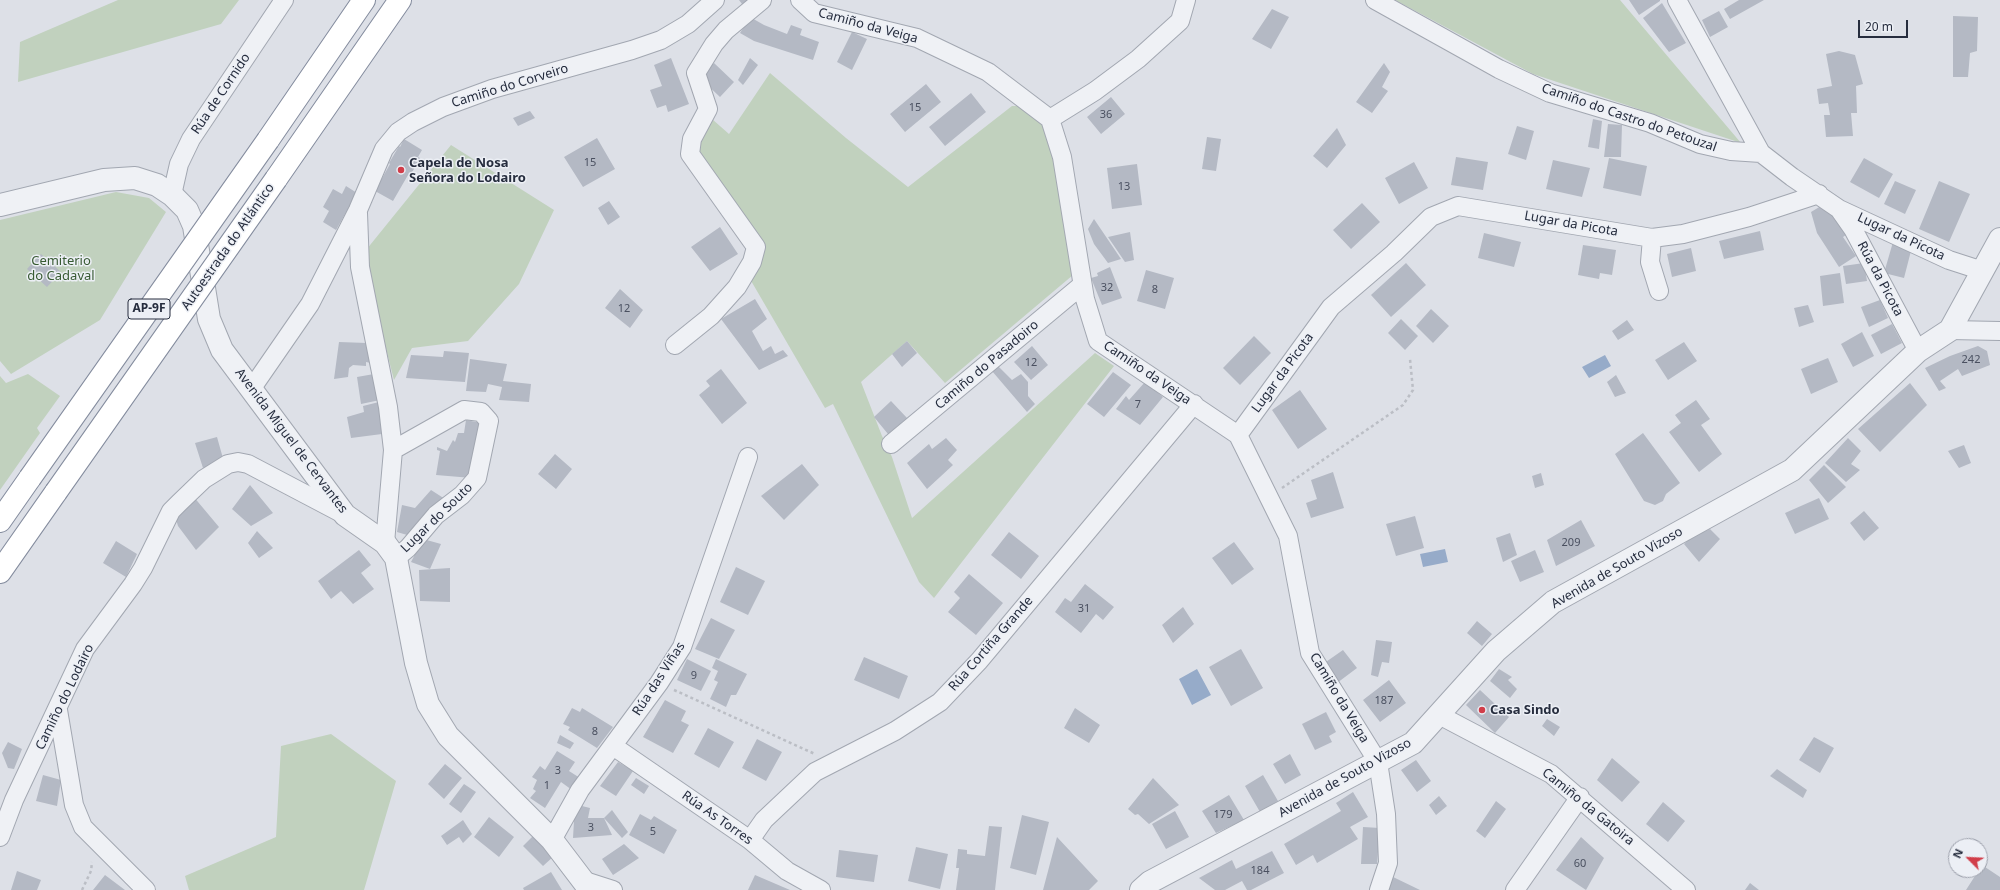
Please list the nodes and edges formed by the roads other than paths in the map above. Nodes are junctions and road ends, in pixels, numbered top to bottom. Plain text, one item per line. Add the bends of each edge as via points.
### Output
1 (284, 0) edge
2 (360, 0) edge
3 (364, 0) edge
4 (400, 0) edge
5 (715, 0) edge
6 (762, 0) edge
7 (800, 0) edge
8 (1186, 0) edge
9 (1376, 0) edge
10 (1677, 0) edge
11 (288, 109) junction
12 (1050, 120) junction
13 (1761, 152) junction
14 (1819, 194) junction
15 (172, 195) junction
16 (0, 205) edge
17 (1839, 209) junction
18 (358, 210) junction
19 (1652, 238) junction
20 (2000, 239) edge
21 (1983, 271) junction
22 (1082, 285) junction
23 (1659, 291) dead end
24 (1950, 330) junction
25 (2000, 331) edge
26 (675, 345) dead end
27 (1918, 351) junction
28 (252, 388) junction
29 (1194, 404) junction
30 (1238, 435) junction
31 (891, 444) dead end
32 (393, 450) junction
33 (748, 457) dead end
34 (345, 515) junction
35 (0, 521) edge
36 (390, 550) junction
37 (0, 572) edge
38 (58, 710) junction
39 (1439, 715) junction
40 (613, 746) junction
41 (1378, 762) junction
42 (1580, 797) junction
43 (0, 837) edge
44 (552, 840) junction
45 (750, 840) junction
46 (587, 885) edge
47 (146, 890) edge
48 (613, 890) edge
49 (821, 890) edge
50 (1141, 890) edge
51 (1379, 890) edge
52 (1515, 890) edge
53 (1686, 890) edge

1 - 15 street, Rúa de Cornido via 191,139 179,164
2 - 11 highway
3 - 11 highway, AP-9F
4 - 37 highway, Autoestrada do Atlántico / AP-9F, bridge
5 - 18 street, Camiño do Corveiro via 688,24 661,40 492,89 443,107 413,122 398,132 384,149
6 - 26 street via 726,30 696,73 708,109 692,138 690,154 756,247 752,262 737,287 712,316
7 - 12 street, Camiño da Veiga via 814,13 917,38 988,72
8 - 12 street via 1180,21 1138,59
9 - 13 street, Camiño do Castro do Petouzal via 1499,69 1550,93 1650,124 1700,144 1731,151
10 - 13 street
11 - 35 highway, AP-9F, bridge
12 - 22 street, Camiño da Veiga via 1062,157
13 - 14 street via 1792,177
14 - 17 street, Lugar da Picota
14 - 19 street, Lugar da Picota via 1748,217 1683,234
15 - 16 street, Avenida Miguel de Cervantes via 157,185 135,178 104,180
15 - 28 street, Avenida Miguel de Cervantes via 187,210 194,226 209,319 222,350
17 - 21 street, Lugar da Picota via 1949,260
17 - 27 street, Rúa da Picota via 1853,229
18 - 28 street, Camiño do Corveiro via 310,304
18 - 32 street, Lugar do Souto via 360,267 388,407
19 - 23 street via 1650,262
19 - 30 street, Lugar da Picota via 1458,206 1431,217 1394,253 1331,307
20 - 21 street
21 - 24 street
22 - 29 street, Camiño da Veiga via 1098,341
22 - 31 street, Camiño do Pasadoiro
24 - 25 street
24 - 27 street, Avenida de Souto Vizoso
27 - 39 street, Avenida de Souto Vizoso via 1792,470 1553,602 1496,651
28 - 34 street, Avenida Miguel de Cervantes
29 - 30 street, Camiño da Veiga
29 - 45 street, Rúa Cortiña Grande via 979,661 940,702 895,731 815,772 770,814
30 - 41 street, Camiño da Veiga via 1288,536 1310,654
32 - 36 street, Lugar do Souto
32 - 36 street, Lugar do Souto via 464,410 481,412 489,421 477,478 462,495 436,515 408,548
33 - 40 street, Rúa das Viñas via 682,648
34 - 36 street, Avenida Miguel de Cervantes
34 - 38 street, Camiño do Lodairo via 248,464 228,464 204,479 171,511 143,568 85,649
36 - 44 street via 428,704 448,736
38 - 43 street, Camiño do Lodairo via 14,800
38 - 47 street via 74,805 83,828
39 - 41 street, Avenida de Souto Vizoso via 1413,743
39 - 42 street, Camiño da Gatoira via 1552,774
40 - 44 street, Rúa das Viñas via 580,790
40 - 45 street, Rúa As Torres
41 - 50 street, Avenida de Souto Vizoso via 1150,882
41 - 51 street via 1386,814 1388,863
42 - 52 street
42 - 53 street, Camiño da Gatoira
44 - 46 street
45 - 49 street, Rúa As Torres via 787,871
46 - 48 street

